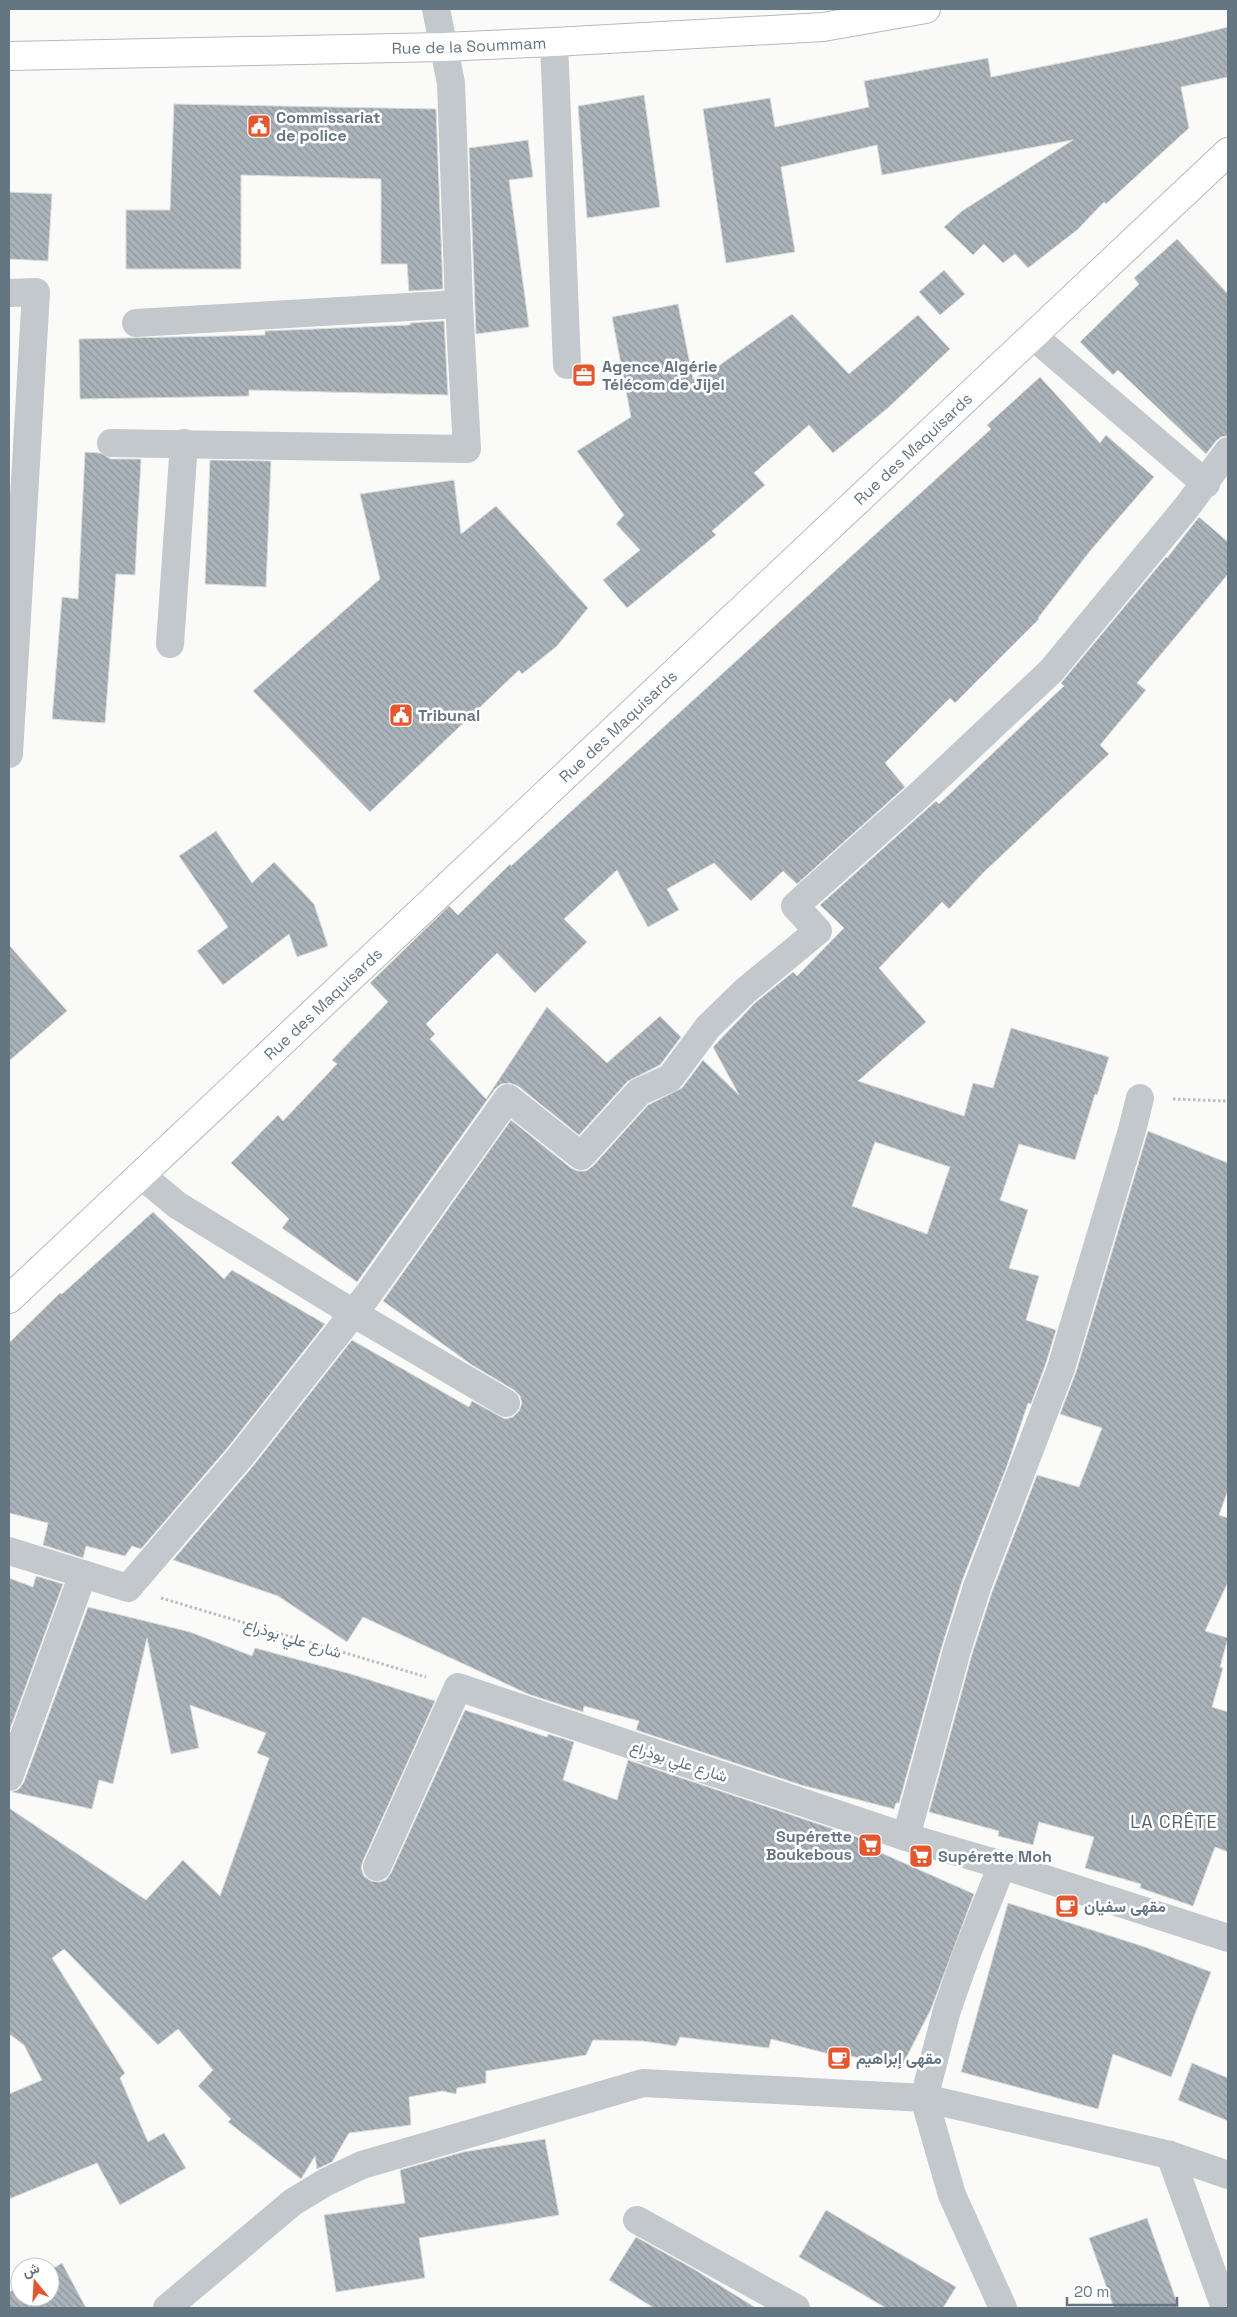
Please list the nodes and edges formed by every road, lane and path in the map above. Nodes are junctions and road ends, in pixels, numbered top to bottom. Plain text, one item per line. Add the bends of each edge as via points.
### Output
1 (436, 9) edge
2 (926, 9) edge
3 (554, 42) junction
4 (443, 47) junction
5 (9, 56) edge
6 (1228, 152) edge
7 (9, 292) edge
8 (459, 304) junction
9 (136, 322) dead end
10 (1033, 336) junction
11 (567, 364) dead end
12 (111, 443) dead end
13 (184, 443) junction
14 (1228, 451) edge
15 (1206, 484) junction
16 (170, 644) dead end
17 (9, 754) edge
18 (1140, 1098) joint
19 (1228, 1101) edge
20 (141, 1175) junction
21 (9, 1299) edge
22 (353, 1313) junction
23 (506, 1402) dead end
24 (9, 1550) edge
25 (83, 1574) junction
26 (128, 1588) junction
27 (458, 1687) junction
28 (9, 1777) edge
29 (906, 1837) junction
30 (1002, 1865) junction
31 (377, 1867) dead end
32 (1228, 1938) edge
33 (924, 2098) junction
34 (1170, 2155) junction
35 (1228, 2175) edge
36 (637, 2220) dead end
37 (167, 2308) edge
38 (796, 2308) edge
39 (1003, 2308) edge
40 (1225, 2308) edge

1 - 4 street
2 - 3 main road, Rue de la Soummam via 823,28
3 - 4 main road, Rue de la Soummam
3 - 11 street
4 - 5 main road, Rue de la Soummam
4 - 8 street via 451,83
6 - 10 main road, Rue des Maquisards
7 - 17 street via 36,292
8 - 9 street
8 - 13 street via 467,448
10 - 15 street
10 - 20 main road, Rue des Maquisards
12 - 13 street
13 - 16 street
14 - 15 street
15 - 22 street via 1050,671 917,797 795,906 818,931 745,991 708,1027 670,1078 639,1092 581,1156 508,1098
18 - 19 path
18 - 29 street via 1061,1368 977,1588
20 - 21 main road, Rue des Maquisards
20 - 22 street via 177,1205
22 - 23 street
22 - 26 street via 240,1456
24 - 25 street
25 - 26 street
25 - 28 street
26 - 27 path, شارع علي بوذراع
27 - 29 street, شارع علي بوذراع
27 - 31 street
29 - 30 street, شارع علي بوذراع
30 - 32 street, شارع علي بوذراع
30 - 33 street via 947,2010
33 - 34 street
33 - 37 street via 643,2083 362,2166 326,2182 293,2202
33 - 39 street via 952,2195
34 - 35 street
34 - 40 street
36 - 38 street

